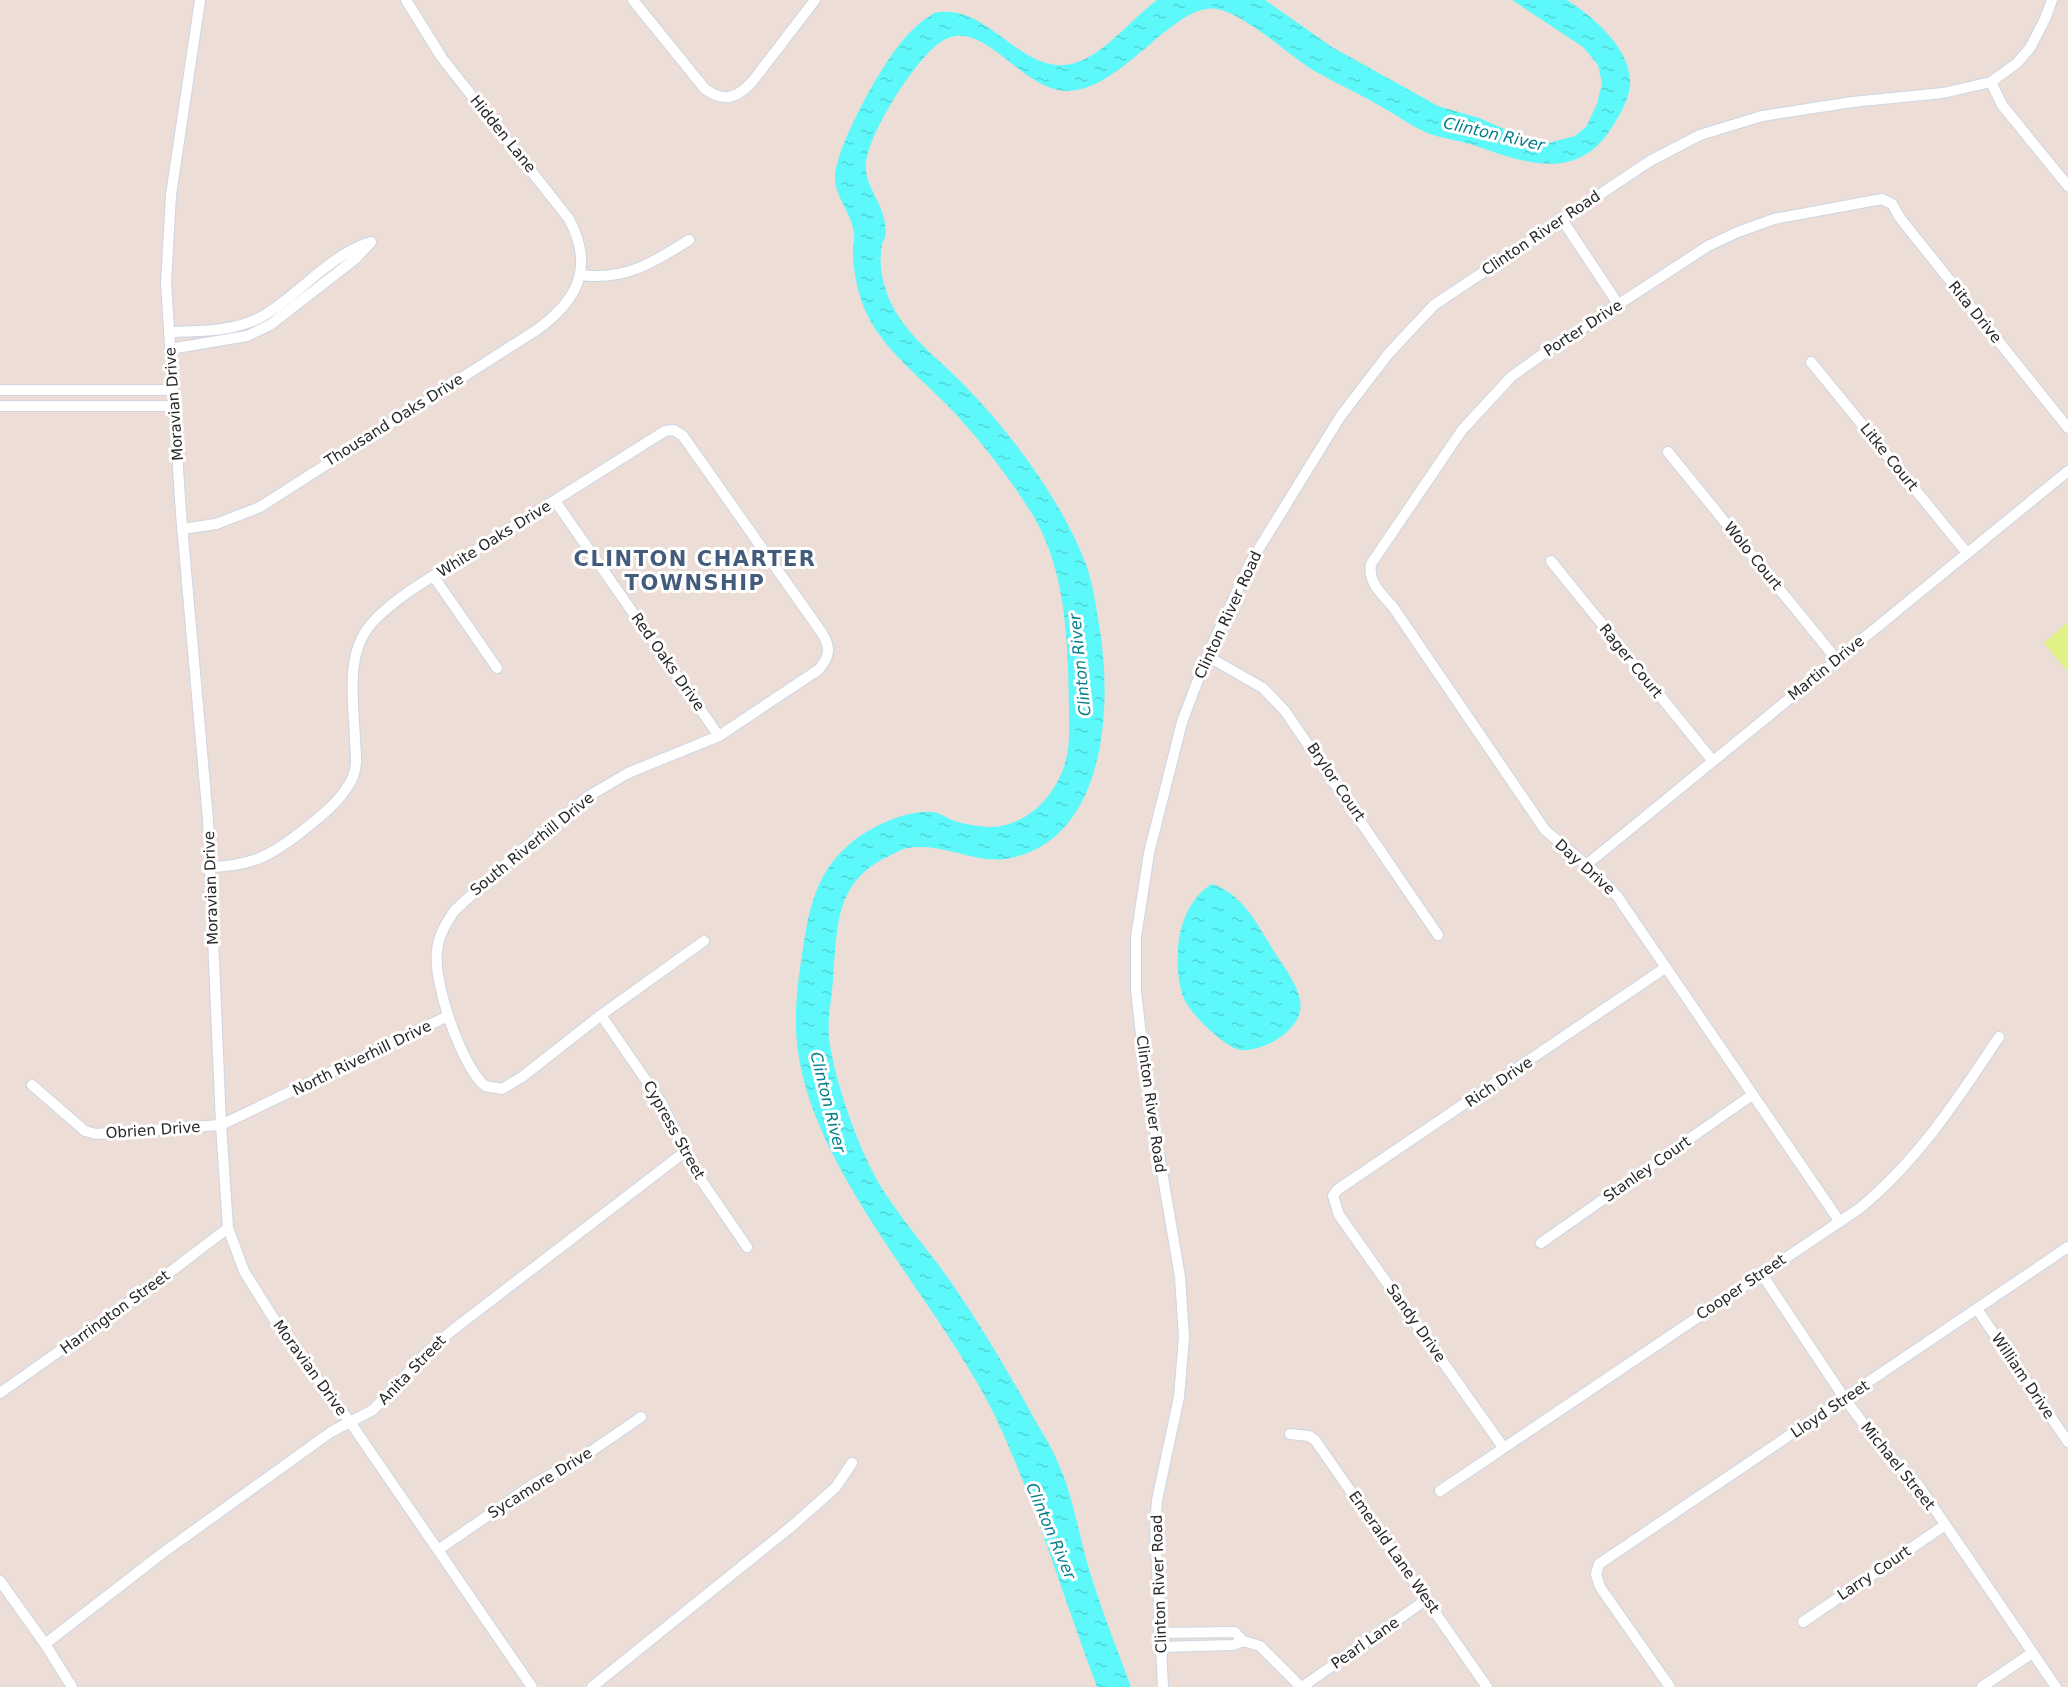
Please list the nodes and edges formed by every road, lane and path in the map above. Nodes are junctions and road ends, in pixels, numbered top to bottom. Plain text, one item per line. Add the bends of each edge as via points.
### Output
1 (200, 0) edge
2 (405, 0) edge
3 (633, 0) edge
4 (815, 0) edge
5 (2052, 0) edge
6 (1991, 82) junction
7 (2068, 186) edge
8 (1882, 199) joint
9 (1561, 218) junction
10 (689, 240) dead end
11 (580, 275) junction
12 (283, 300) junction
13 (1618, 304) junction
14 (289, 311) junction
15 (213, 330) junction
16 (169, 332) junction
17 (212, 342) junction
18 (170, 349) junction
19 (1811, 362) dead end
20 (0, 390) edge
21 (47, 390) junction
22 (173, 390) junction
23 (0, 406) edge
24 (46, 406) junction
25 (174, 406) junction
26 (2068, 428) edge
27 (1668, 452) dead end
28 (2068, 471) edge
29 (555, 501) junction
30 (182, 529) junction
31 (1967, 553) junction
32 (1551, 561) dead end
33 (1370, 573) joint
34 (434, 576) junction
35 (829, 653) joint
36 (1207, 656) junction
37 (1837, 660) junction
38 (497, 668) dead end
39 (719, 736) junction
40 (1712, 760) junction
41 (1586, 865) junction
42 (210, 867) junction
43 (1438, 935) dead end
44 (704, 941) dead end
45 (1665, 968) junction
46 (601, 1015) junction
47 (448, 1016) junction
48 (1999, 1037) dead end
49 (32, 1085) dead end
50 (1752, 1095) junction
51 (221, 1125) junction
52 (686, 1151) junction
53 (1333, 1196) joint
54 (1840, 1222) junction
55 (228, 1228) junction
56 (1541, 1243) dead end
57 (747, 1247) dead end
58 (2068, 1247) edge
59 (1761, 1273) junction
60 (1977, 1310) junction
61 (0, 1393) edge
62 (1845, 1399) junction
63 (641, 1417) dead end
64 (350, 1422) junction
65 (1290, 1434) dead end
66 (2067, 1438) edge
67 (1503, 1447) junction
68 (852, 1463) dead end
69 (1440, 1491) dead end
70 (1945, 1525) junction
71 (438, 1550) junction
72 (0, 1581) edge
73 (1427, 1599) junction
74 (1803, 1622) dead end
75 (1159, 1633) junction
76 (1243, 1641) junction
77 (45, 1644) junction
78 (1160, 1647) junction
79 (2032, 1653) junction
80 (72, 1687) edge
81 (532, 1687) edge
82 (592, 1687) edge
83 (1163, 1687) edge
84 (1301, 1687) edge
85 (1486, 1687) edge
86 (1670, 1687) edge
87 (1982, 1687) edge
88 (2056, 1687) edge

1 - 16 street, Moravian Drive via 171,195 166,256
2 - 11 street, Hidden Lane via 442,58 569,219 581,248
3 - 4 street via 705,89 717,97 731,98 752,82
5 - 6 street, Clinton River Road via 2030,48
6 - 7 street via 2002,105
6 - 9 street, Clinton River Road via 1943,93 1783,113 1719,127 1650,161
8 - 13 street, Porter Drive via 1774,219 1737,232 1708,246
8 - 26 street, Rita Drive via 1892,204
9 - 13 street
9 - 36 street, Clinton River Road via 1434,305 1375,370 1266,535
10 - 11 street via 618,276
11 - 30 street, Thousand Oaks Drive via 566,305 538,329 260,507 216,524
12 - 14 street
12 - 14 street via 319,279
12 - 15 street via 262,316
13 - 33 street, Porter Drive via 1546,351 1488,400 1462,430 1375,556
14 - 17 street via 247,336
15 - 16 street
15 - 17 street
16 - 18 street, Moravian Drive
17 - 18 street
18 - 22 street, Moravian Drive
19 - 31 street, Litke Court
20 - 21 street
21 - 22 street
21 - 24 street
22 - 25 street, Moravian Drive
23 - 24 street
24 - 25 street
25 - 30 street, Moravian Drive
27 - 37 street, Wolo Court
28 - 31 street, Martin Drive
29 - 34 street, White Oaks Drive
29 - 35 street, White Oaks Drive via 665,431 677,431 822,633
29 - 39 street, Red Oaks Drive
30 - 42 street, Moravian Drive
31 - 37 street, Martin Drive
32 - 40 street, Rager Court
33 - 41 street, Day Drive via 1377,589 1545,830
34 - 38 street
34 - 42 street, White Oaks Drive via 379,616 361,640 352,672 357,763 352,781 338,801 270,854 242,865
35 - 39 street, South Riverhill Drive via 818,670
36 - 43 street, Brylor Court via 1263,688 1286,711
36 - 75 street, Clinton River Road via 1172,754 1149,853 1136,937 1143,1063 1179,1277 1184,1337 1179,1397 1157,1500
37 - 40 street, Martin Drive
39 - 47 street, South Riverhill Drive via 628,773 589,796 464,899 444,927 438,946 438,979
40 - 41 street, Martin Drive
41 - 45 street, Day Drive via 1617,896
42 - 51 street, Moravian Drive
44 - 46 street, North Riverhill Drive
45 - 50 street, Day Drive
45 - 53 street, Rich Drive
46 - 47 street, North Riverhill Drive via 522,1077 494,1090 480,1082
46 - 52 street, Cypress Street via 661,1102
47 - 51 street, North Riverhill Drive
48 - 54 street, Cooper Street via 1907,1165 1887,1186
49 - 51 street, Obrien Drive via 85,1131 96,1134
50 - 54 street, Day Drive
50 - 56 street, Stanley Court
51 - 55 street, Moravian Drive
52 - 57 street, Cypress Street
52 - 64 street, Anita Street via 454,1329 429,1350 385,1399
53 - 67 street, Sandy Drive via 1339,1215
54 - 59 street, Cooper Street
55 - 61 street, Harrington Street
55 - 64 street, Moravian Drive via 254,1290
58 - 60 street, Lloyd Street
59 - 62 street, Michael Street
59 - 67 street, Cooper Street
60 - 62 street, Lloyd Street
60 - 66 street, William Drive
62 - 70 street, Michael Street via 1877,1442 1918,1486
62 - 86 street, Lloyd Street via 1599,1564 1596,1574 1604,1594
63 - 71 street, Sycamore Drive
64 - 71 street, Moravian Drive
64 - 77 street, Anita Street via 164,1552
65 - 73 street, Emerald Lane West via 1315,1440
67 - 69 street, Cooper Street
68 - 82 street via 836,1487 792,1526
70 - 74 street, Larry Court
70 - 79 street, Michael Street
71 - 81 street, Moravian Drive
72 - 77 street
73 - 84 street, Pearl Lane
73 - 85 street, Emerald Lane West
75 - 76 street via 1235,1632
75 - 78 street, Clinton River Road
76 - 78 street via 1233,1645
76 - 84 street via 1260,1646
77 - 80 street
78 - 83 street, Clinton River Road
79 - 87 street
79 - 88 street, Michael Street

